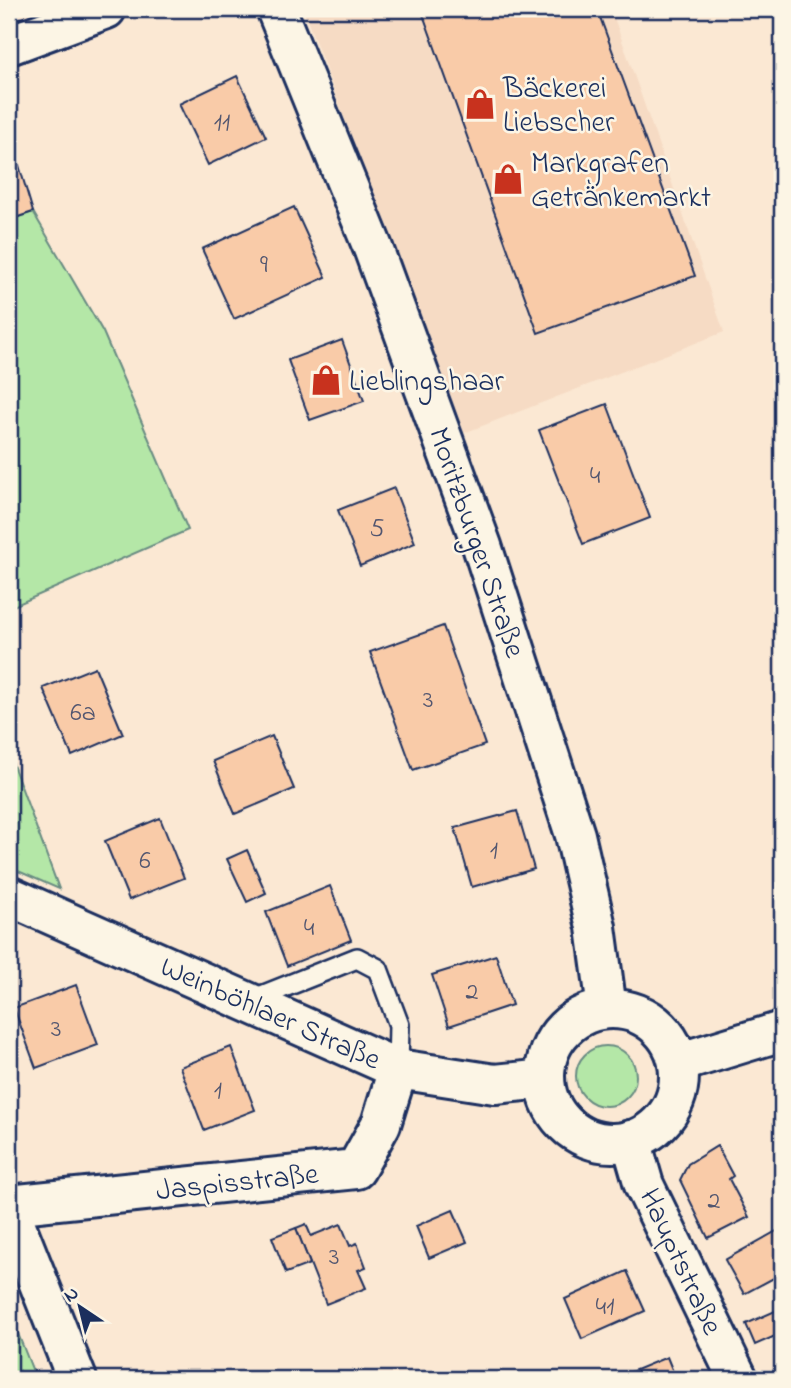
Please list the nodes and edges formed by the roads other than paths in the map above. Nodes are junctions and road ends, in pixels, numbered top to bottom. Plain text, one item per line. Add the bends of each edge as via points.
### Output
1 (106, 9) edge
2 (276, 9) edge
3 (9, 45) edge
4 (9, 896) edge
5 (248, 1002) junction
6 (607, 1009) junction
7 (782, 1031) edge
8 (678, 1063) junction
9 (398, 1069) junction
10 (545, 1079) junction
11 (631, 1140) junction
12 (9, 1206) edge
13 (77, 1379) edge
14 (738, 1379) edge

1 - 3 street
2 - 6 street, Moritzburger Straße via 373,248 482,546 575,835 596,927
4 - 5 street, Weinböhlaer Straße
5 - 9 street, Weinböhlaer Straße
5 - 9 lane via 357,958 378,969 395,1014
6 - 8 street via 644,1017 660,1029
6 - 10 street via 587,1014 562,1032 547,1059
7 - 8 street
8 - 11 street via 674,1102 649,1132
9 - 10 street, Weinböhlaer Straße via 495,1084
9 - 12 street, Jaspisstraße via 381,1124 356,1169
10 - 11 street via 549,1099 573,1131 591,1140
11 - 14 street, Hauptstraße via 644,1185
12 - 13 street

